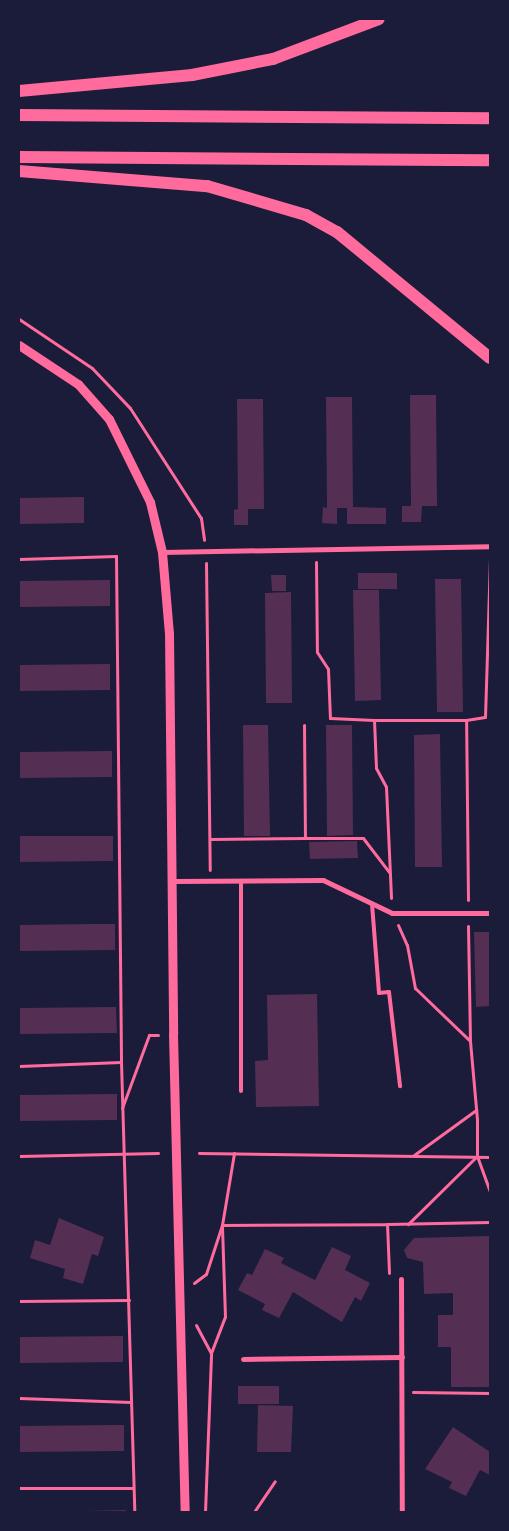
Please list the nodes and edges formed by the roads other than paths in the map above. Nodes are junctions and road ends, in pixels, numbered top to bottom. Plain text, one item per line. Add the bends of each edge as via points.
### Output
1 (379, 19) edge
2 (19, 92) edge
3 (19, 115) edge
4 (490, 118) edge
5 (19, 156) edge
6 (490, 160) edge
7 (19, 171) edge
8 (19, 345) edge
9 (490, 358) edge
10 (490, 546) edge
11 (162, 552) junction
12 (173, 881) junction
13 (241, 882) junction
14 (372, 904) junction
15 (490, 913) edge
16 (400, 1086) dead end
17 (241, 1091) dead end
18 (401, 1279) road end
19 (402, 1357) junction
20 (243, 1359) dead end
21 (185, 1512) edge
22 (402, 1512) edge

1 - 2 main road via 273,59 192,75
3 - 4 main road
5 - 6 main road
7 - 9 main road via 207,186 306,215 337,232
8 - 11 street via 78,384 109,418 150,502
10 - 11 street
11 - 12 street via 169,633
12 - 13 street
12 - 21 street via 173,1034
13 - 14 street via 323,880
13 - 17 lane
14 - 15 street via 392,914
14 - 16 lane via 379,992 389,992
18 - 19 street
19 - 20 street
19 - 22 street

